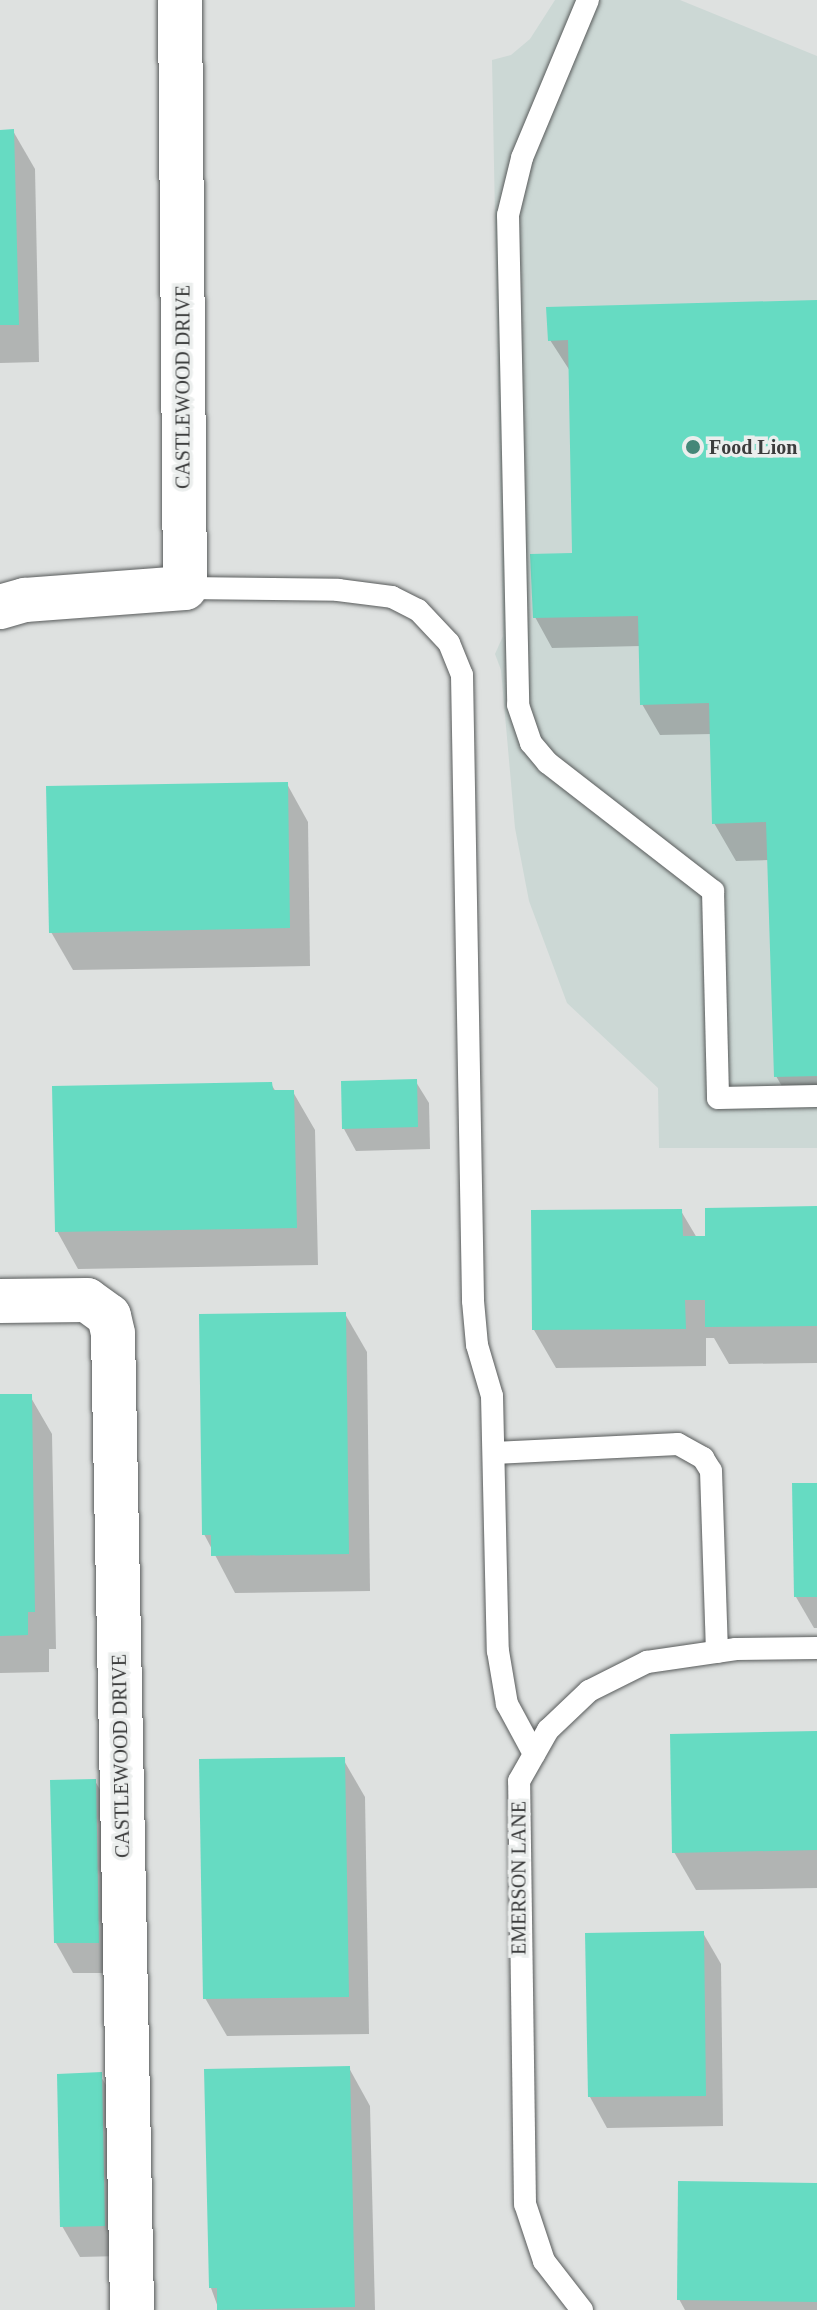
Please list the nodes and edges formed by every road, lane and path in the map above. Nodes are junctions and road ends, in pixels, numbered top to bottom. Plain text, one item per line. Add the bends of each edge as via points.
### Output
1 (180, 0) edge
2 (588, 0) edge
3 (185, 588) junction
4 (0, 607) edge
5 (817, 1096) edge
6 (0, 1301) edge
7 (494, 1453) junction
8 (817, 1648) edge
9 (717, 1652) junction
10 (534, 1754) junction
11 (577, 2307) edge
12 (132, 2310) edge

1 - 3 street, CASTLEWOOD DRIVE
2 - 5 lane via 522,158 508,215 518,705 531,743 548,763 713,891 718,1098
3 - 4 street via 25,600
3 - 7 lane via 338,590 392,597 418,610 449,643 462,675 473,1301 477,1345 492,1396
6 - 12 street, CASTLEWOOD DRIVE via 87,1300 109,1316 113,1334
7 - 9 lane via 678,1444 703,1458 711,1471
7 - 10 lane via 498,1651 507,1704
8 - 9 lane, EMERSON LANE
9 - 10 lane, EMERSON LANE via 647,1662 589,1691 548,1730
10 - 11 lane, EMERSON LANE via 519,1781 525,2204 544,2261

